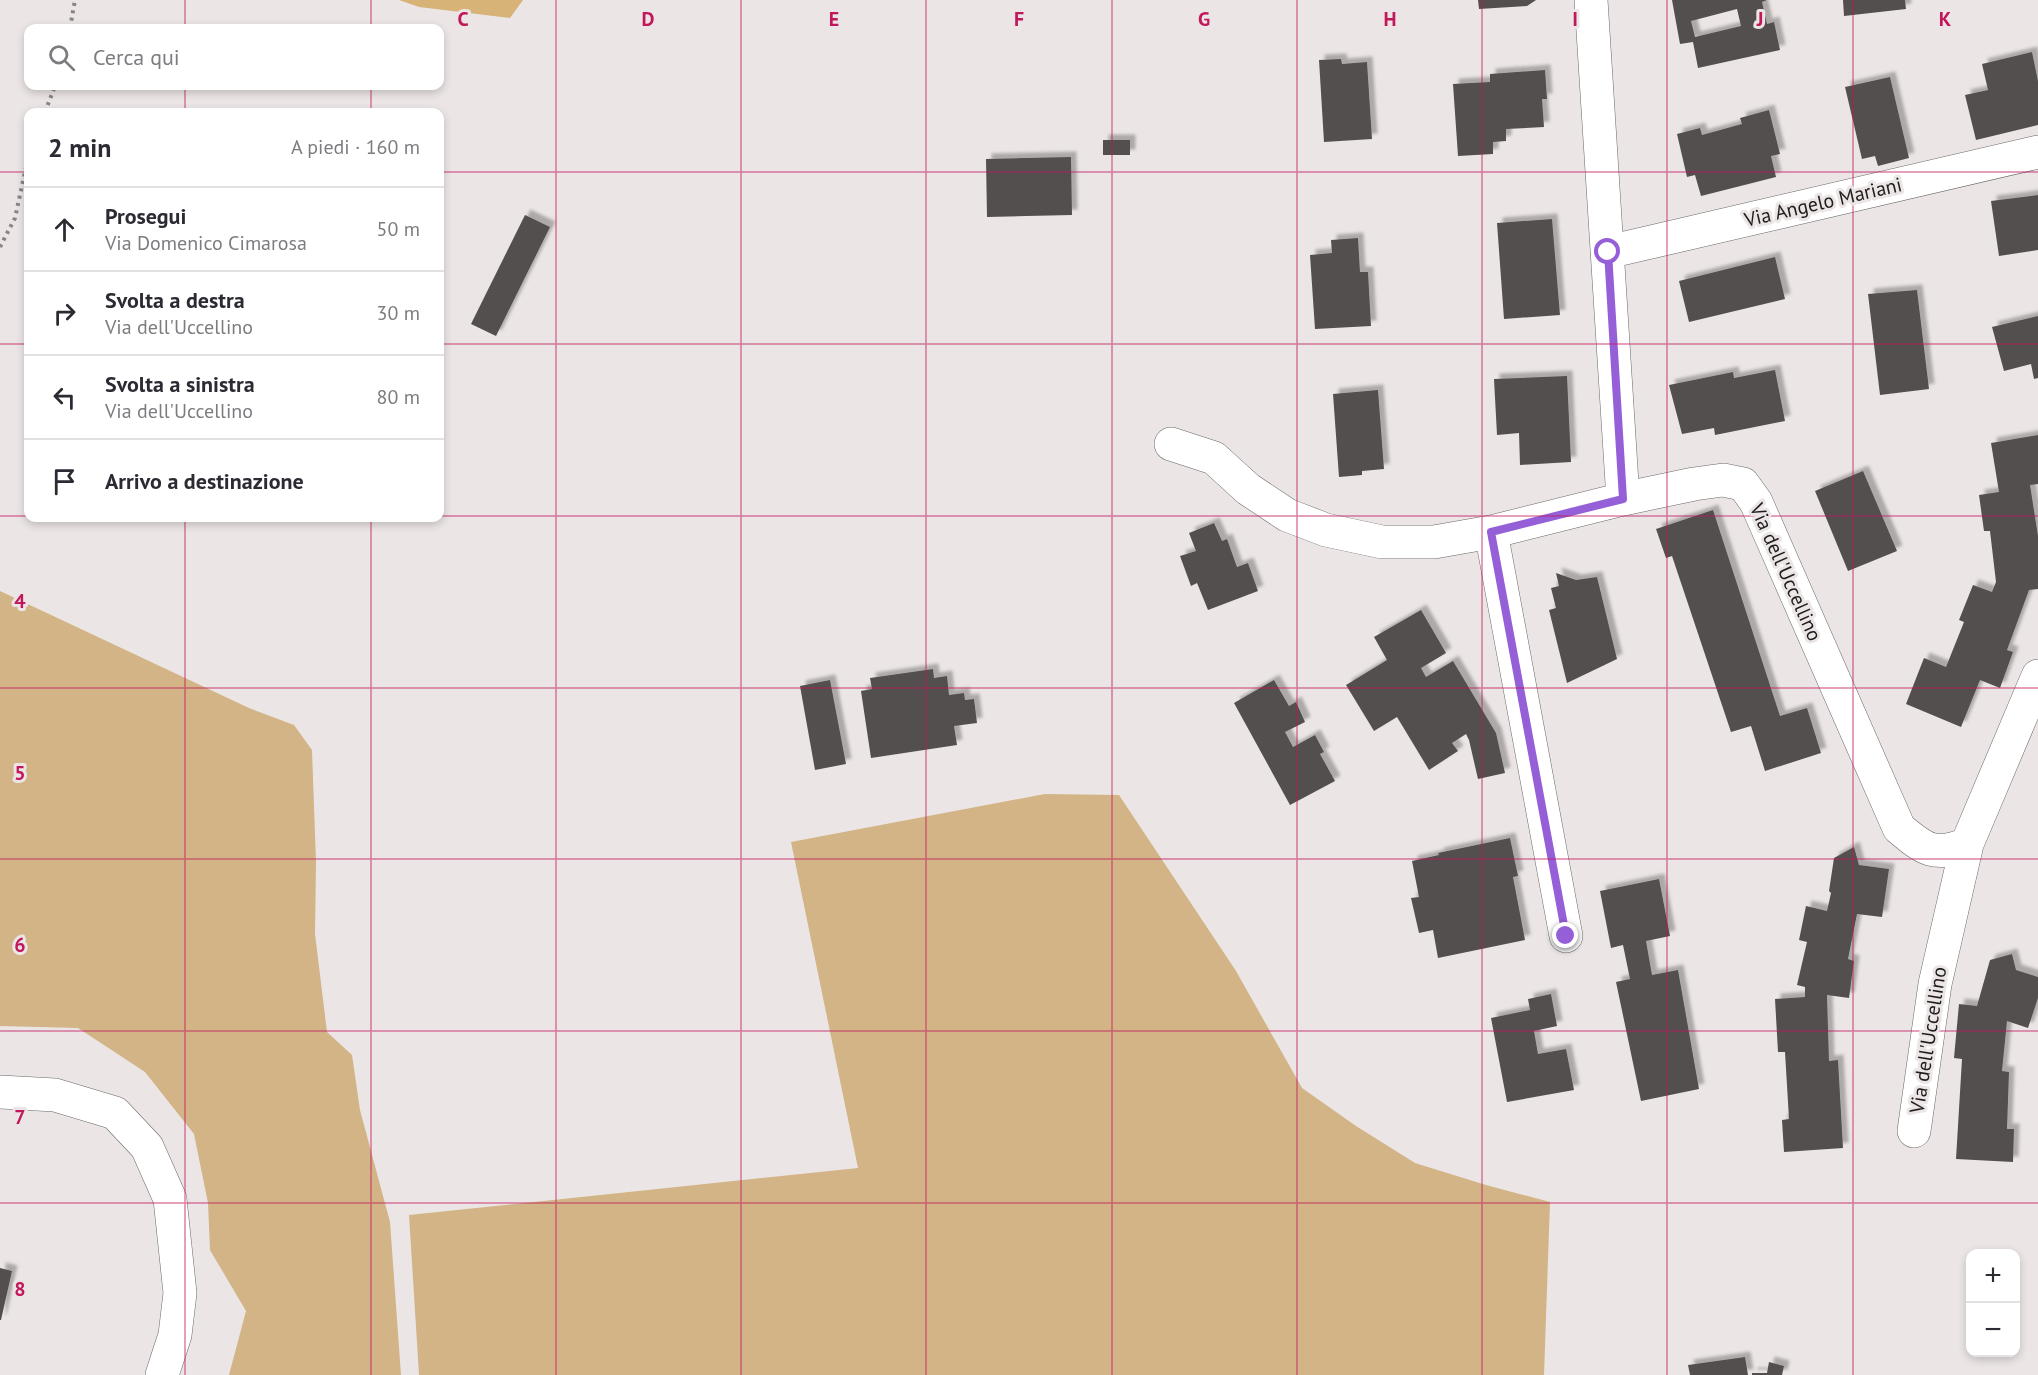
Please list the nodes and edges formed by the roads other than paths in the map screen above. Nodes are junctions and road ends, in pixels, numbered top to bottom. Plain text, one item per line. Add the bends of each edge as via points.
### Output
1 (1591, 0) edge
2 (2038, 152) edge
3 (1608, 252) junction
4 (1170, 444) dead end
5 (1623, 499) junction
6 (1491, 532) junction
7 (2038, 676) edge
8 (1968, 844) junction
9 (1566, 936) dead end
10 (0, 1092) edge
11 (1914, 1131) dead end
12 (162, 1375) edge

1 - 3 street
2 - 3 street, Via Angelo Mariani
3 - 5 street
4 - 6 street, Via dell'Uccellino via 1214,458 1248,489 1287,515 1326,530 1382,542 1434,542
5 - 6 street, Via dell'Uccellino
5 - 8 street, Via dell'Uccellino via 1723,480 1743,484 1756,502 1899,828 1922,847 1948,851
6 - 9 street
7 - 8 street, Via dell'Uccellino
8 - 11 street, Via dell'Uccellino via 1935,984
10 - 12 street via 55,1095 115,1113 147,1147 170,1199 180,1293 175,1335

